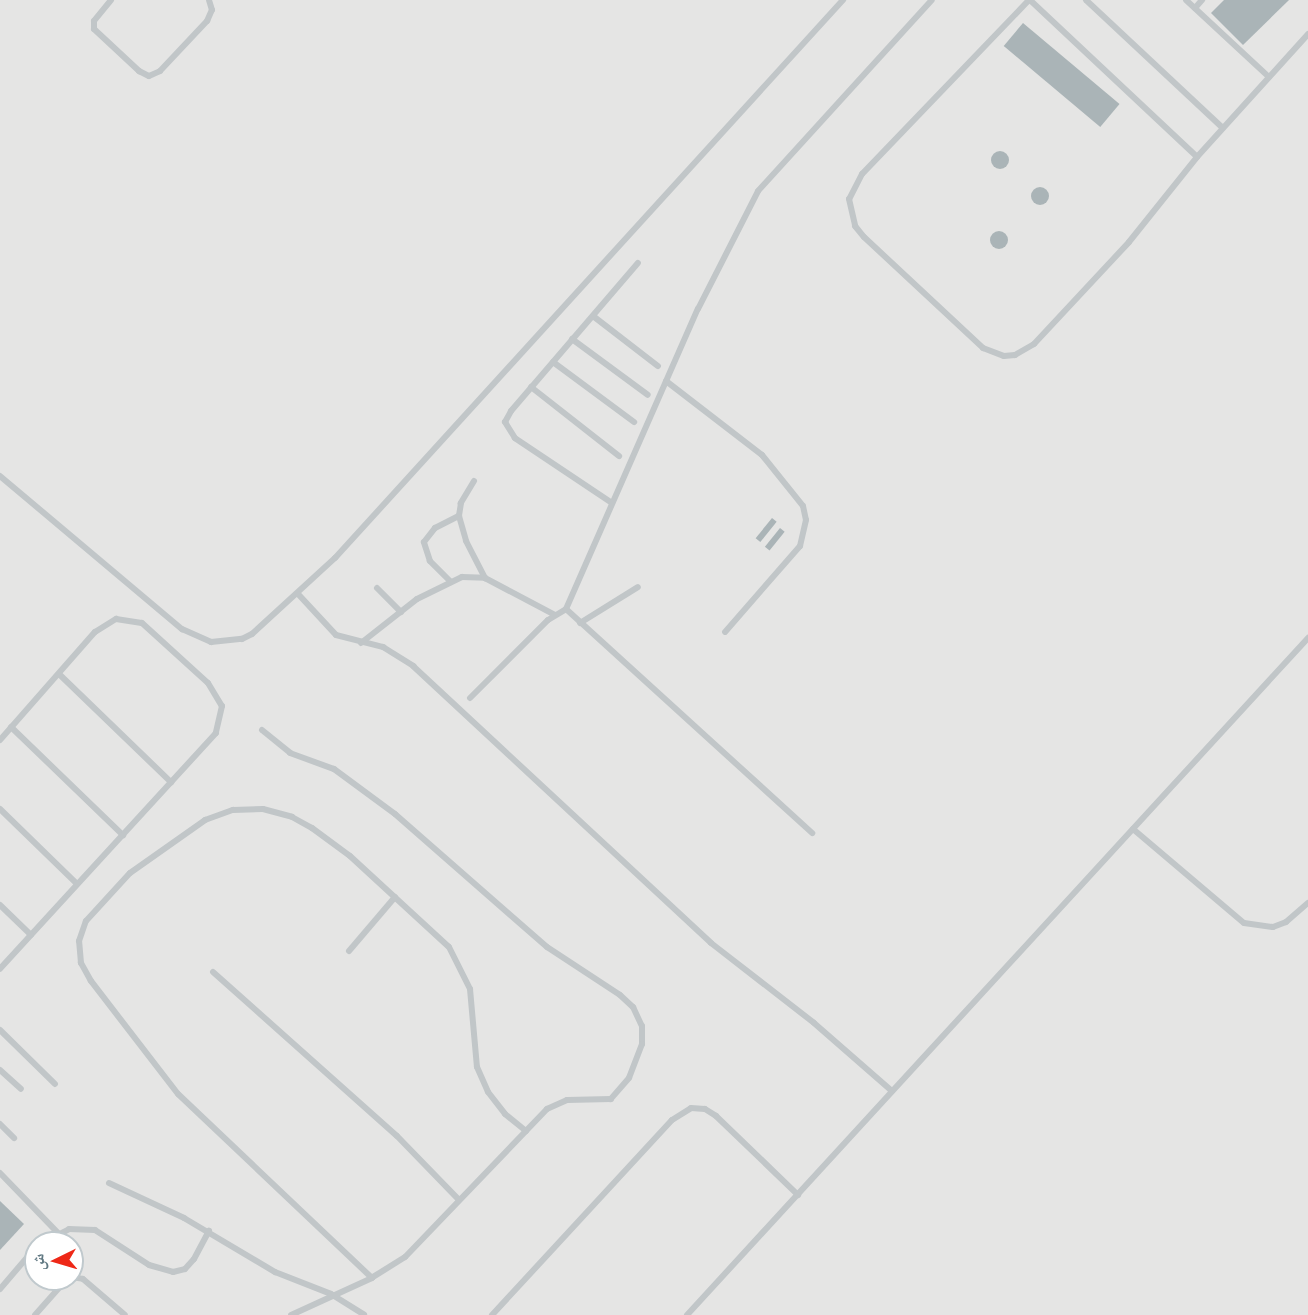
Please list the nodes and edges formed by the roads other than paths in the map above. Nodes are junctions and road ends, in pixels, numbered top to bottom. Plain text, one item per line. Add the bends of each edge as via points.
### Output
1 (111, 0) edge
2 (209, 0) edge
3 (843, 0) edge
4 (932, 0) edge
5 (1029, 0) edge
6 (1086, 0) edge
7 (1186, 0) edge
8 (1202, 0) edge
9 (1195, 8) junction
10 (1308, 34) edge
11 (1269, 77) junction
12 (1223, 128) junction
13 (1197, 157) junction
14 (638, 263) dead end
15 (592, 316) junction
16 (572, 339) junction
17 (553, 362) junction
18 (658, 366) dead end
19 (666, 381) junction
20 (531, 387) junction
21 (648, 394) dead end
22 (634, 422) dead end
23 (619, 456) dead end
24 (0, 476) edge
25 (474, 481) dead end
26 (612, 503) junction
27 (459, 516) junction
28 (485, 578) junction
29 (451, 582) junction
30 (638, 587) dead end
31 (377, 588) dead end
32 (299, 595) junction
33 (566, 609) junction
34 (401, 612) junction
35 (555, 615) junction
36 (580, 622) junction
37 (725, 632) dead end
38 (1308, 638) edge
39 (361, 644) junction
40 (59, 674) junction
41 (471, 698) dead end
42 (11, 727) junction
43 (262, 730) dead end
44 (0, 740) edge
45 (171, 782) junction
46 (0, 809) edge
47 (1133, 829) junction
48 (812, 833) dead end
49 (123, 835) junction
50 (77, 884) junction
51 (396, 897) junction
52 (1308, 903) edge
53 (0, 905) edge
54 (31, 934) junction
55 (349, 951) dead end
56 (0, 969) edge
57 (213, 972) dead end
58 (0, 1030) edge
59 (0, 1070) edge
60 (55, 1084) dead end
61 (21, 1089) dead end
62 (892, 1091) junction
63 (0, 1124) edge
64 (526, 1131) junction
65 (14, 1138) dead end
66 (0, 1173) edge
67 (109, 1183) dead end
68 (798, 1195) junction
69 (458, 1199) junction
70 (56, 1231) edge
71 (66, 1231) edge
72 (209, 1231) junction
73 (24, 1262) edge
74 (372, 1278) junction
75 (84, 1279) edge
76 (0, 1289) edge
77 (56, 1291) edge
78 (331, 1294) junction
79 (35, 1315) edge
80 (125, 1315) edge
81 (291, 1315) edge
82 (364, 1315) edge
83 (492, 1315) edge
84 (687, 1315) edge

1 - 2 lane via 94,21 94,29 149,76 160,71 207,21 212,10
3 - 32 lane
4 - 19 lane via 758,191
5 - 13 lane
5 - 13 lane via 854,185 850,213 855,226 880,253 983,348 993,354 1015,355 1034,344 1121,251
6 - 12 lane
7 - 9 lane
8 - 9 lane
9 - 11 lane
10 - 11 lane
11 - 12 lane
12 - 13 lane
14 - 15 lane
15 - 16 lane
15 - 18 lane
16 - 17 lane
16 - 21 lane
17 - 20 lane
17 - 22 lane
19 - 26 lane
19 - 37 lane via 762,455 804,506 806,520 800,546
20 - 23 lane
20 - 26 lane via 507,417 510,434
24 - 32 lane via 156,610 195,637 211,642 242,639
25 - 27 lane via 461,503
26 - 33 lane
27 - 28 lane via 466,541
27 - 29 lane via 435,528 423,542 430,561
28 - 29 lane via 462,577
28 - 35 lane
29 - 34 lane
30 - 36 lane
31 - 34 lane
32 - 39 lane via 336,635
33 - 35 lane
33 - 36 lane
34 - 39 lane
35 - 41 lane
36 - 48 lane
38 - 47 lane
39 - 62 lane via 394,651 412,666 711,943 814,1023
40 - 42 lane
40 - 45 lane
40 - 45 lane via 104,624 128,618 141,623 208,683 222,706 222,720 216,733
42 - 44 lane
42 - 49 lane
43 - 64 lane via 282,748 334,769 381,803 540,941 633,1007 642,1026 642,1044 621,1090 611,1099 599,1102 567,1100 555,1104
45 - 49 lane
46 - 50 lane
47 - 52 lane via 1244,923 1273,927 1286,922
47 - 62 lane
49 - 50 lane
50 - 54 lane
51 - 55 lane
51 - 64 lane via 449,947 462,967 474,1013 477,1067 488,1092 505,1114
51 - 74 lane via 350,856 292,817 263,809 233,810 205,820 130,873 97,906 86,921 80,941 81,963 91,981 166,1081
53 - 54 lane
54 - 56 lane
57 - 69 lane via 397,1136
58 - 60 lane
59 - 61 lane
62 - 68 lane
63 - 65 lane
64 - 69 lane
66 - 70 lane
67 - 72 lane
68 - 83 lane via 716,1116 705,1109 691,1108 672,1120
68 - 84 lane
69 - 74 lane via 416,1248
71 - 72 lane via 82,1227 94,1230 149,1265 173,1272 185,1269 194,1259
72 - 78 lane via 293,1282
73 - 76 lane
74 - 78 lane
75 - 80 lane
77 - 79 lane
78 - 81 lane
78 - 82 lane

